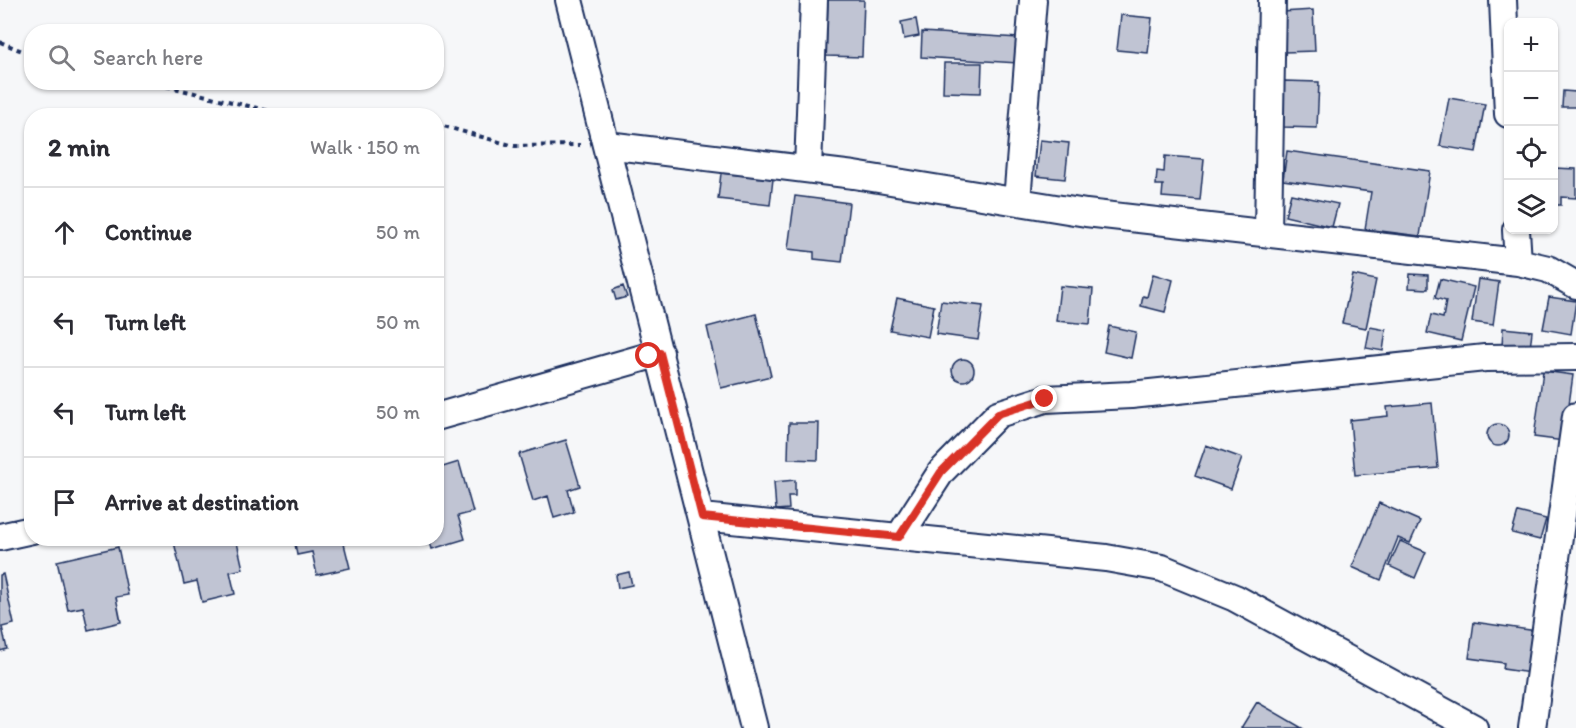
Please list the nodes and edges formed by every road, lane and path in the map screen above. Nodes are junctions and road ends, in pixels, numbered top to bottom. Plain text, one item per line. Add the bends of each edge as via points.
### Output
1 (569, 0) edge
2 (814, 0) edge
3 (1033, 0) edge
4 (1272, 0) edge
5 (1503, 0) edge
6 (0, 42) edge
7 (24, 52) edge
8 (1507, 72) edge
9 (182, 90) edge
10 (257, 108) edge
11 (444, 126) edge
12 (607, 145) junction
13 (808, 169) junction
14 (1017, 201) junction
15 (1268, 232) junction
16 (1516, 234) edge
17 (1518, 262) junction
18 (1576, 285) edge
19 (660, 353) junction
20 (1576, 357) edge
21 (444, 415) edge
22 (1576, 416) edge
23 (702, 517) junction
24 (24, 532) edge
25 (0, 537) edge
26 (899, 537) junction
27 (754, 728) edge
28 (1474, 728) edge
29 (1532, 728) edge

1 - 12 street
2 - 13 street
3 - 14 street
4 - 15 street
5 - 8 street
6 - 7 path
9 - 10 path
11 - 12 path via 514,146
12 - 13 street
12 - 19 street
13 - 14 street
14 - 15 street via 1086,213
15 - 17 street
16 - 17 street
17 - 18 street via 1548,268
19 - 21 street
19 - 23 street
20 - 26 street via 1485,358 1131,395 1045,399 998,414 941,472
22 - 29 street
23 - 26 street
23 - 27 street
24 - 25 street
26 - 28 street via 1106,558 1162,568 1235,597

